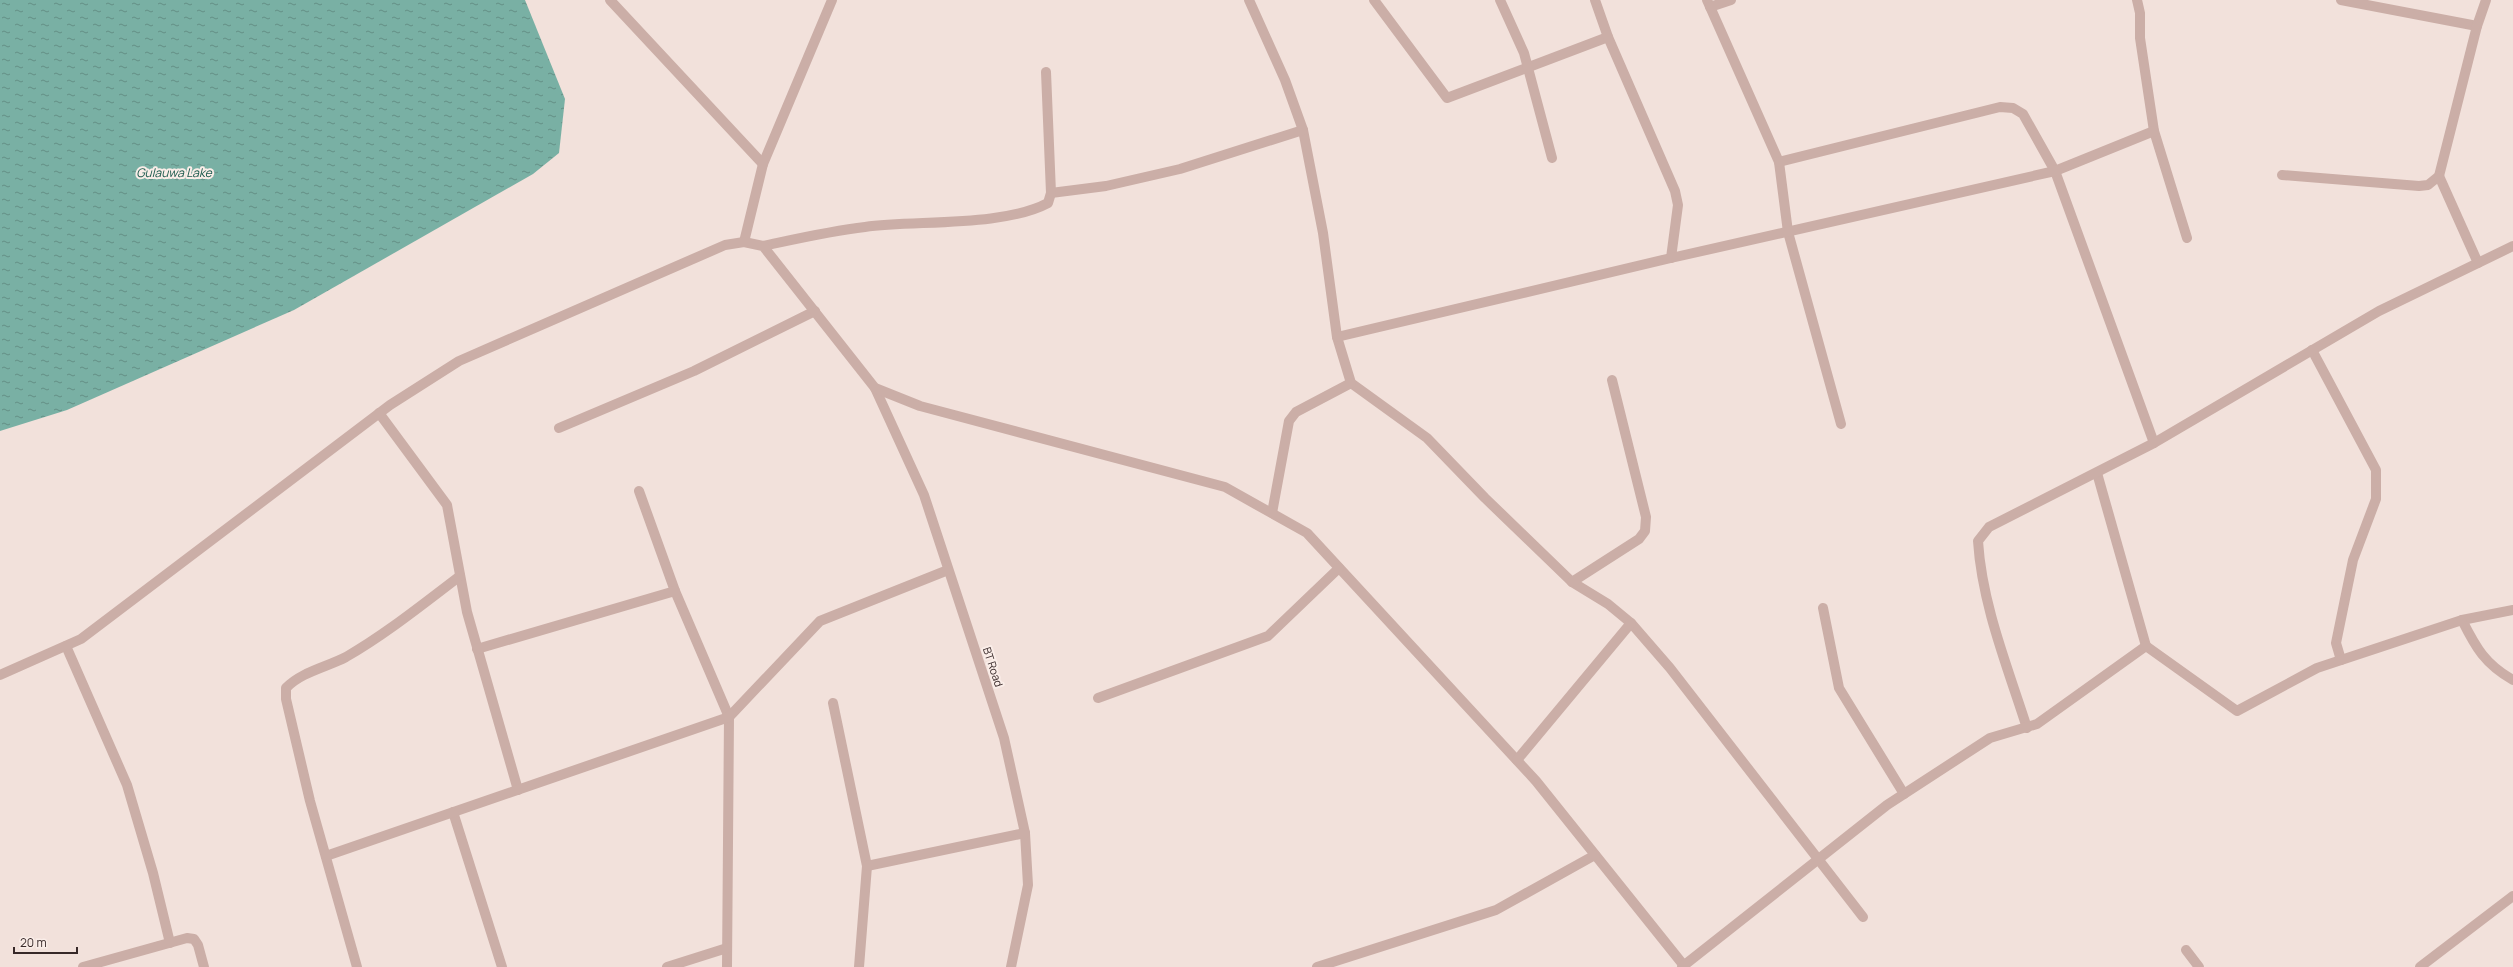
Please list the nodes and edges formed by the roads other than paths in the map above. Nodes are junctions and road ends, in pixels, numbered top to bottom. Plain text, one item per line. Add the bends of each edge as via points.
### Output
1 (610, 0) edge
2 (832, 0) edge
3 (1249, 0) edge
4 (1374, 0) edge
5 (1500, 0) edge
6 (1595, 0) edge
7 (1731, 0) edge
8 (2137, 0) edge
9 (2341, 0) edge
10 (2486, 0) edge
11 (1708, 4) edge
12 (2477, 26) junction
13 (1608, 37) junction
14 (1528, 66) junction
15 (1046, 72) dead end
16 (1303, 130) junction
17 (2154, 131) junction
18 (1552, 158) dead end
19 (1779, 162) junction
20 (764, 164) junction
21 (2055, 171) junction
22 (2282, 175) dead end
23 (2439, 176) junction
24 (1051, 193) junction
25 (1788, 232) junction
26 (2187, 238) dead end
27 (744, 242) junction
28 (762, 246) junction
29 (2513, 246) edge
30 (1671, 258) junction
31 (2478, 263) junction
32 (815, 311) junction
33 (1336, 337) junction
34 (2312, 350) junction
35 (1612, 380) dead end
36 (1351, 383) junction
37 (875, 388) junction
38 (379, 413) junction
39 (1841, 424) dead end
40 (559, 428) dead end
41 (2154, 443) junction
42 (2097, 474) junction
43 (639, 491) dead end
44 (1272, 513) junction
45 (1339, 568) junction
46 (948, 570) junction
47 (460, 576) junction
48 (1572, 582) junction
49 (675, 591) junction
50 (1823, 608) dead end
51 (2513, 610) edge
52 (2462, 620) junction
53 (1631, 623) junction
54 (66, 646) junction
55 (2146, 646) junction
56 (477, 649) junction
57 (2341, 660) junction
58 (0, 675) edge
59 (2513, 680) edge
60 (1098, 698) dead end
61 (833, 703) dead end
62 (729, 717) junction
63 (2027, 728) junction
64 (1517, 760) junction
65 (518, 790) junction
66 (1904, 794) junction
67 (453, 812) junction
68 (1025, 833) junction
69 (1595, 855) junction
70 (326, 856) junction
71 (1817, 860) junction
72 (867, 866) junction
73 (2513, 896) edge
74 (1863, 917) dead end
75 (170, 943) junction
76 (727, 948) junction
77 (2186, 950) dead end
78 (83, 967) edge
79 (204, 967) edge
80 (357, 967) edge
81 (502, 967) edge
82 (667, 967) edge
83 (727, 967) edge
84 (858, 967) edge
85 (1011, 967) edge
86 (1317, 967) edge
87 (1684, 967) edge
88 (2198, 967) edge
89 (2420, 967) edge

1 - 20 street
2 - 20 street
3 - 16 street via 1285,80
4 - 14 street via 1447,98
5 - 14 street
6 - 13 street
7 - 11 street
8 - 17 street
9 - 12 street
10 - 12 street
11 - 19 street
12 - 23 street
13 - 14 street
13 - 30 street via 1675,191 1678,205
14 - 18 street
15 - 24 street
16 - 24 street via 1180,169 1106,186
16 - 33 street via 1323,233
17 - 21 street
17 - 26 street
19 - 21 street via 2000,107 2013,108 2023,114
19 - 25 street
20 - 27 street
21 - 25 street
21 - 41 street
22 - 23 street via 2419,186 2428,185
23 - 31 street
24 - 28 street via 1048,203 1033,210 1006,216 864,227
25 - 30 street
25 - 39 street
27 - 28 street
27 - 38 street via 725,245 459,361
28 - 32 street, BT Road
29 - 31 street
30 - 33 street
31 - 34 street via 2379,311
32 - 37 street, BT Road
32 - 40 street via 694,371
33 - 36 street
34 - 41 street
34 - 57 street via 2376,470 2376,499 2353,560 2336,643
35 - 48 street via 1646,517 1644,531 1639,539
36 - 44 street via 1296,412 1289,422
36 - 48 street via 1427,438
37 - 44 street via 920,406 1225,487
37 - 46 street, BT Road via 924,495
38 - 47 street via 447,505
38 - 54 street via 81,639
41 - 42 street
42 - 55 street
42 - 63 street via 1989,527 1978,541 1995,625
43 - 49 street
44 - 45 street via 1307,533
45 - 60 street via 1268,636
45 - 64 street
46 - 62 street via 820,621
46 - 68 street, BT Road via 1004,738
47 - 56 street
47 - 70 street via 384,633 344,658 286,688 286,699
48 - 53 street via 1608,604
49 - 56 street
49 - 62 street
50 - 66 street via 1839,688
51 - 52 street
52 - 57 street
52 - 59 street via 2476,648 2488,662
53 - 64 street
53 - 71 street via 1670,668
54 - 58 street
54 - 75 street via 127,785
55 - 57 street via 2237,711 2317,668
55 - 63 street via 2037,724
56 - 65 street
61 - 72 street
62 - 65 street
62 - 76 street
63 - 66 street via 1990,738
64 - 69 street
65 - 67 street
66 - 71 street
67 - 70 street
67 - 81 street
68 - 72 street
68 - 85 street, BT Road via 1028,885
69 - 86 street via 1496,910
69 - 87 street
70 - 80 street
71 - 74 street
71 - 87 street
72 - 84 street
73 - 89 street
75 - 78 street
75 - 79 street via 186,938 194,939
76 - 82 street
76 - 83 street
77 - 88 street

